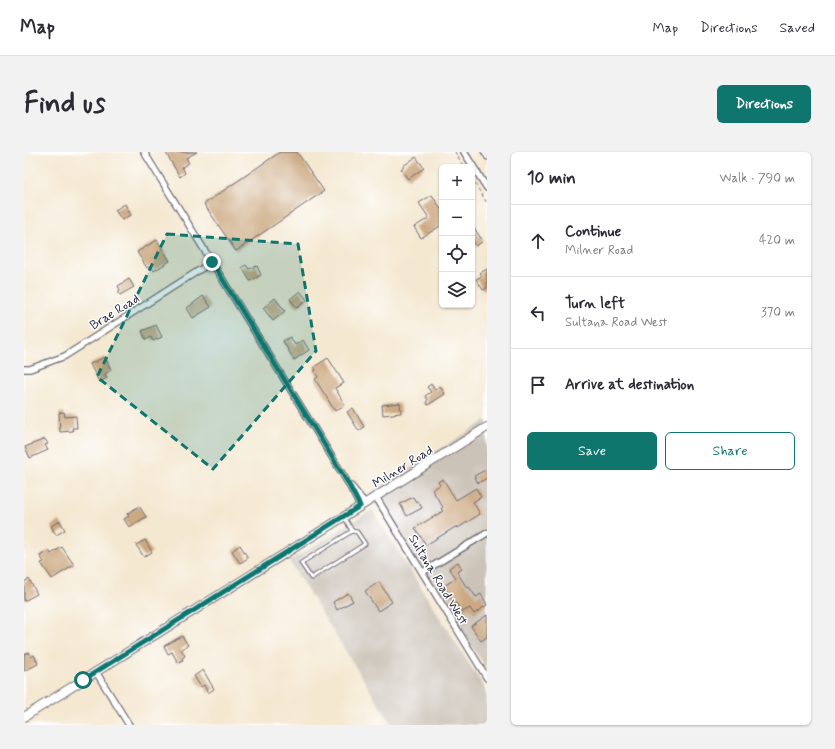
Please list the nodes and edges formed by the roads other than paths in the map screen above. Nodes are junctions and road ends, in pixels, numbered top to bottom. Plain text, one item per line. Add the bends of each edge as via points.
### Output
1 (144, 152) edge
2 (464, 152) edge
3 (483, 152) edge
4 (487, 158) edge
5 (487, 188) edge
6 (212, 262) junction
7 (24, 369) edge
8 (487, 427) edge
9 (376, 497) junction
10 (362, 505) junction
11 (344, 516) junction
12 (352, 531) junction
13 (487, 533) edge
14 (423, 572) junction
15 (96, 672) junction
16 (486, 678) edge
17 (24, 717) edge
18 (130, 725) edge

1 - 6 street
2 - 5 street
3 - 4 lane
6 - 7 street, Brae Road via 65,356
6 - 10 street
8 - 9 street, Milner Road
9 - 10 street, Milner Road
9 - 14 street, Sultana Road West
10 - 11 street, Milner Road
11 - 12 lane
11 - 15 street, Milner Road
12 - 12 lane via 301,563 311,578 365,544 357,532
13 - 14 street
14 - 16 street, Sultana Road West
15 - 17 street, Milner Road
15 - 18 street

